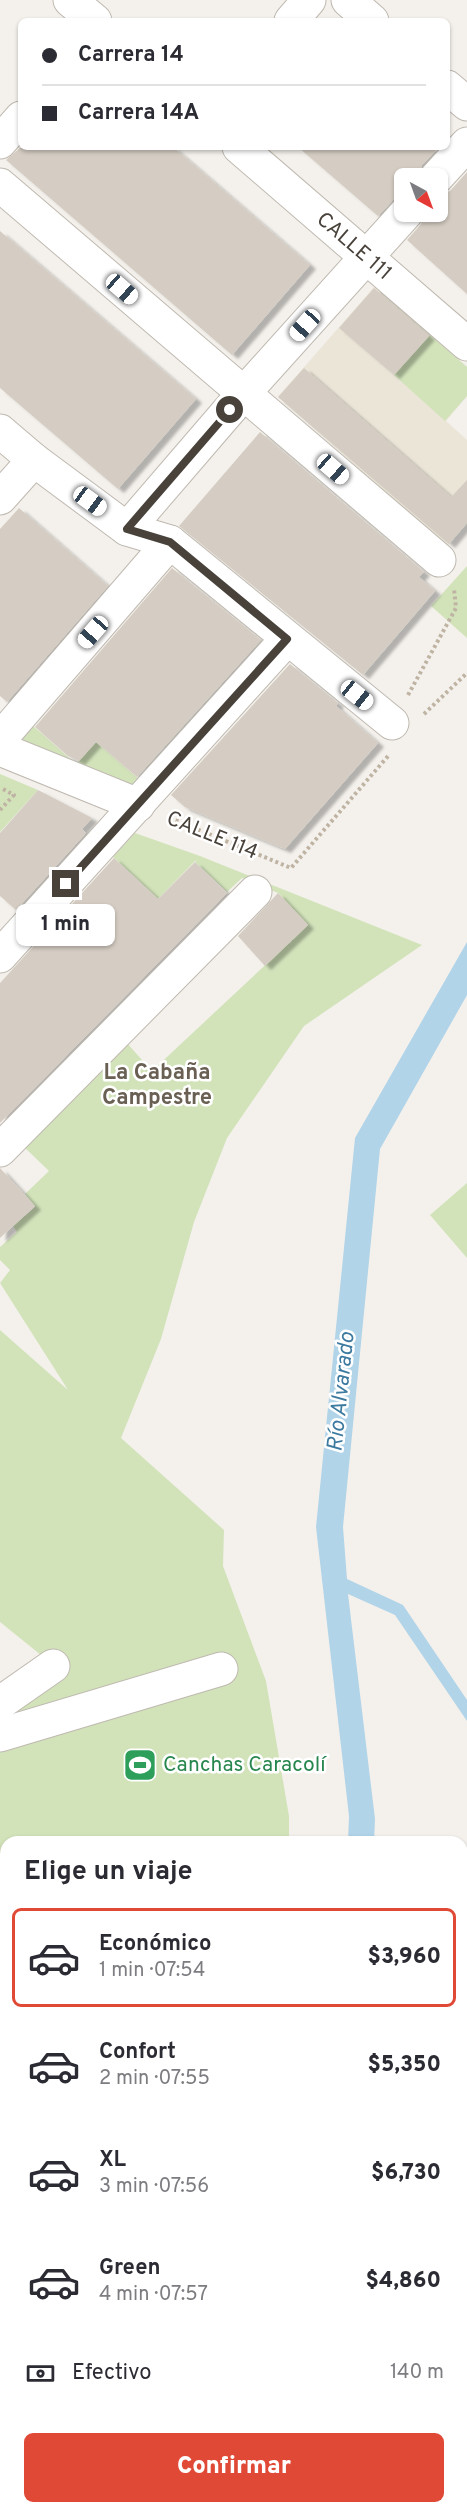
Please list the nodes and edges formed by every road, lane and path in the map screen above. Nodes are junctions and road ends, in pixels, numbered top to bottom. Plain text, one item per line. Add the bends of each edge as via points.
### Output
1 (70, 0) edge
2 (309, 0) edge
3 (348, 0) edge
4 (91, 18) edge
5 (294, 18) edge
6 (369, 18) edge
7 (450, 90) edge
8 (467, 104) edge
9 (18, 121) edge
10 (0, 142) edge
11 (467, 144) edge
12 (242, 150) edge
13 (445, 168) edge
14 (0, 185) edge
15 (398, 222) edge
16 (366, 257) junction
17 (467, 344) edge
18 (244, 393) junction
19 (0, 431) edge
20 (34, 460) junction
21 (0, 498) edge
22 (127, 529) junction
23 (170, 542) junction
24 (439, 560) dead end
25 (287, 639) junction
26 (467, 674) edge
27 (392, 723) joint
28 (0, 739) edge
29 (0, 749) edge
30 (0, 788) edge
31 (138, 806) junction
32 (0, 810) edge
33 (291, 868) dead end
34 (255, 892) dead end
35 (0, 956) edge
36 (0, 1150) edge
37 (53, 1666) dead end
38 (221, 1669) dead end
39 (0, 1703) edge
40 (0, 1735) edge

1 - 4 street
2 - 5 street
3 - 6 street
7 - 8 street
9 - 10 street
11 - 13 street
12 - 16 street, CALLE 111
14 - 18 street
15 - 16 street
16 - 17 street, CALLE 111
16 - 18 street
18 - 22 street
18 - 24 street
19 - 20 street
20 - 21 street
20 - 22 street
22 - 23 street
23 - 25 street
23 - 28 street
25 - 27 street
25 - 31 street
26 - 27 path via 421,717
29 - 31 street
30 - 32 path via 14,795
31 - 33 path, CALLE 114
31 - 35 street
34 - 36 street
37 - 39 street
38 - 40 street

